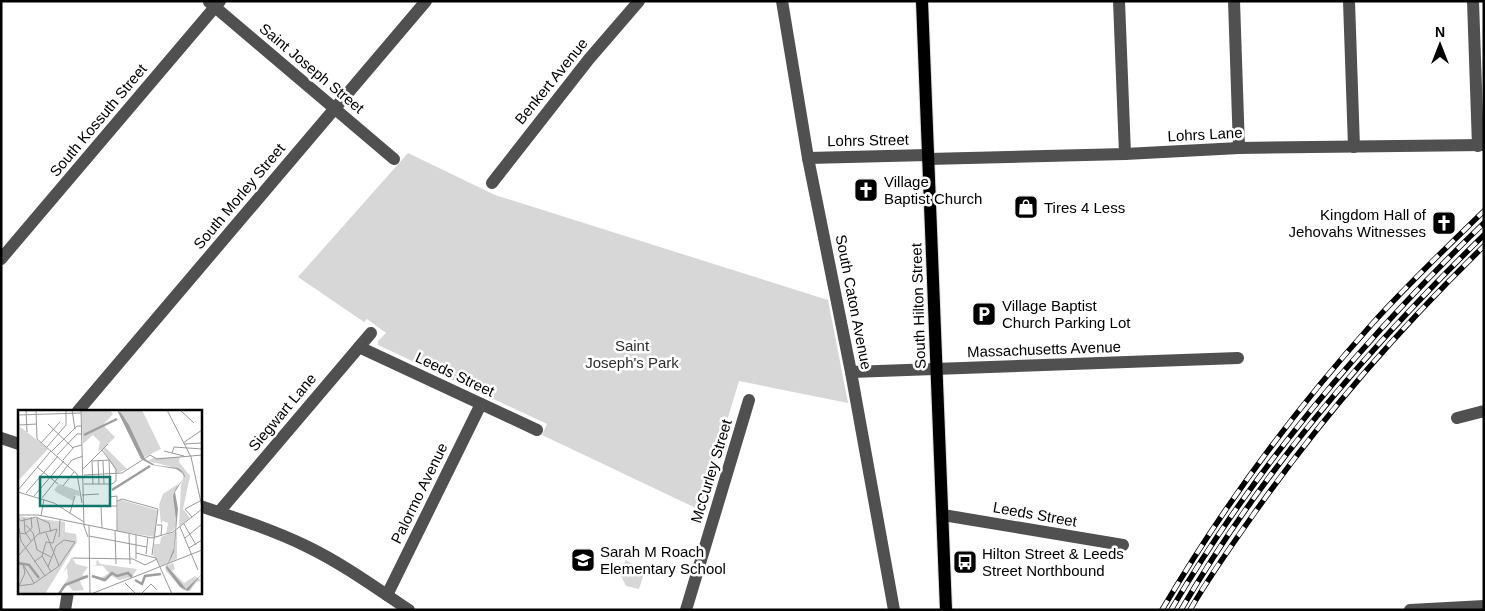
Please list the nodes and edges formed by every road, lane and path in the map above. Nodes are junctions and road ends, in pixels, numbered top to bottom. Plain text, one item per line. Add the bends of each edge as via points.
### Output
1 (426, 1) edge
2 (639, 1) edge
3 (782, 1) edge
4 (922, 1) edge
5 (1119, 1) edge
6 (1234, 1) edge
7 (1349, 1) edge
8 (1473, 1) edge
9 (215, 3) edge
10 (335, 108) junction
11 (1481, 146) edge
12 (1354, 147) junction
13 (1239, 148) junction
14 (1125, 154) junction
15 (928, 157) junction
16 (808, 158) junction
17 (394, 159) dead end
18 (492, 182) dead end
19 (1, 259) edge
20 (371, 333) dead end
21 (359, 347) junction
22 (1238, 358) dead end
23 (937, 369) junction
24 (851, 372) junction
25 (749, 400) dead end
26 (481, 404) junction
27 (79, 410) edge
28 (1484, 411) edge
29 (1457, 418) dead end
30 (536, 430) dead end
31 (1, 438) edge
32 (18, 444) edge
33 (201, 506) edge
34 (219, 512) junction
35 (943, 515) junction
36 (1123, 545) dead end
37 (68, 594) edge
38 (387, 596) junction
39 (1484, 606) edge
40 (65, 610) edge
41 (409, 610) edge
42 (686, 610) edge
43 (894, 610) edge
44 (946, 610) edge
45 (1410, 610) edge

1 - 10 street, South Morley Street
2 - 18 street, Benkert Avenue
3 - 16 street, South Caton Avenue
4 - 15 main road, South Hilton Street
5 - 14 street
6 - 13 street
7 - 12 street
8 - 11 street
9 - 10 street, Saint Joseph Street
9 - 19 street, South Kossuth Street
10 - 17 street, Saint Joseph Street
10 - 27 street, South Morley Street
11 - 12 street, Lohrs Lane
12 - 13 street, Lohrs Lane
13 - 14 street, Lohrs Lane
14 - 15 street, Lohrs Lane
15 - 16 street, Lohrs Street
15 - 23 main road, South Hilton Street
16 - 24 street, South Caton Avenue
20 - 21 street, Siegwart Lane
21 - 26 street, Leeds Street
21 - 34 street, Siegwart Lane
22 - 23 street, Massachusetts Avenue
23 - 24 street, Massachusetts Avenue
23 - 35 main road, South Hilton Street
24 - 43 street, South Caton Avenue
25 - 42 street, McCurley Street
26 - 30 street, Leeds Street
26 - 38 street, Palormo Avenue
28 - 29 street
31 - 32 street
33 - 34 street
34 - 38 street via 309,548
35 - 36 street, Leeds Street
35 - 44 main road, South Hilton Street
37 - 40 street
38 - 41 street
39 - 45 street

